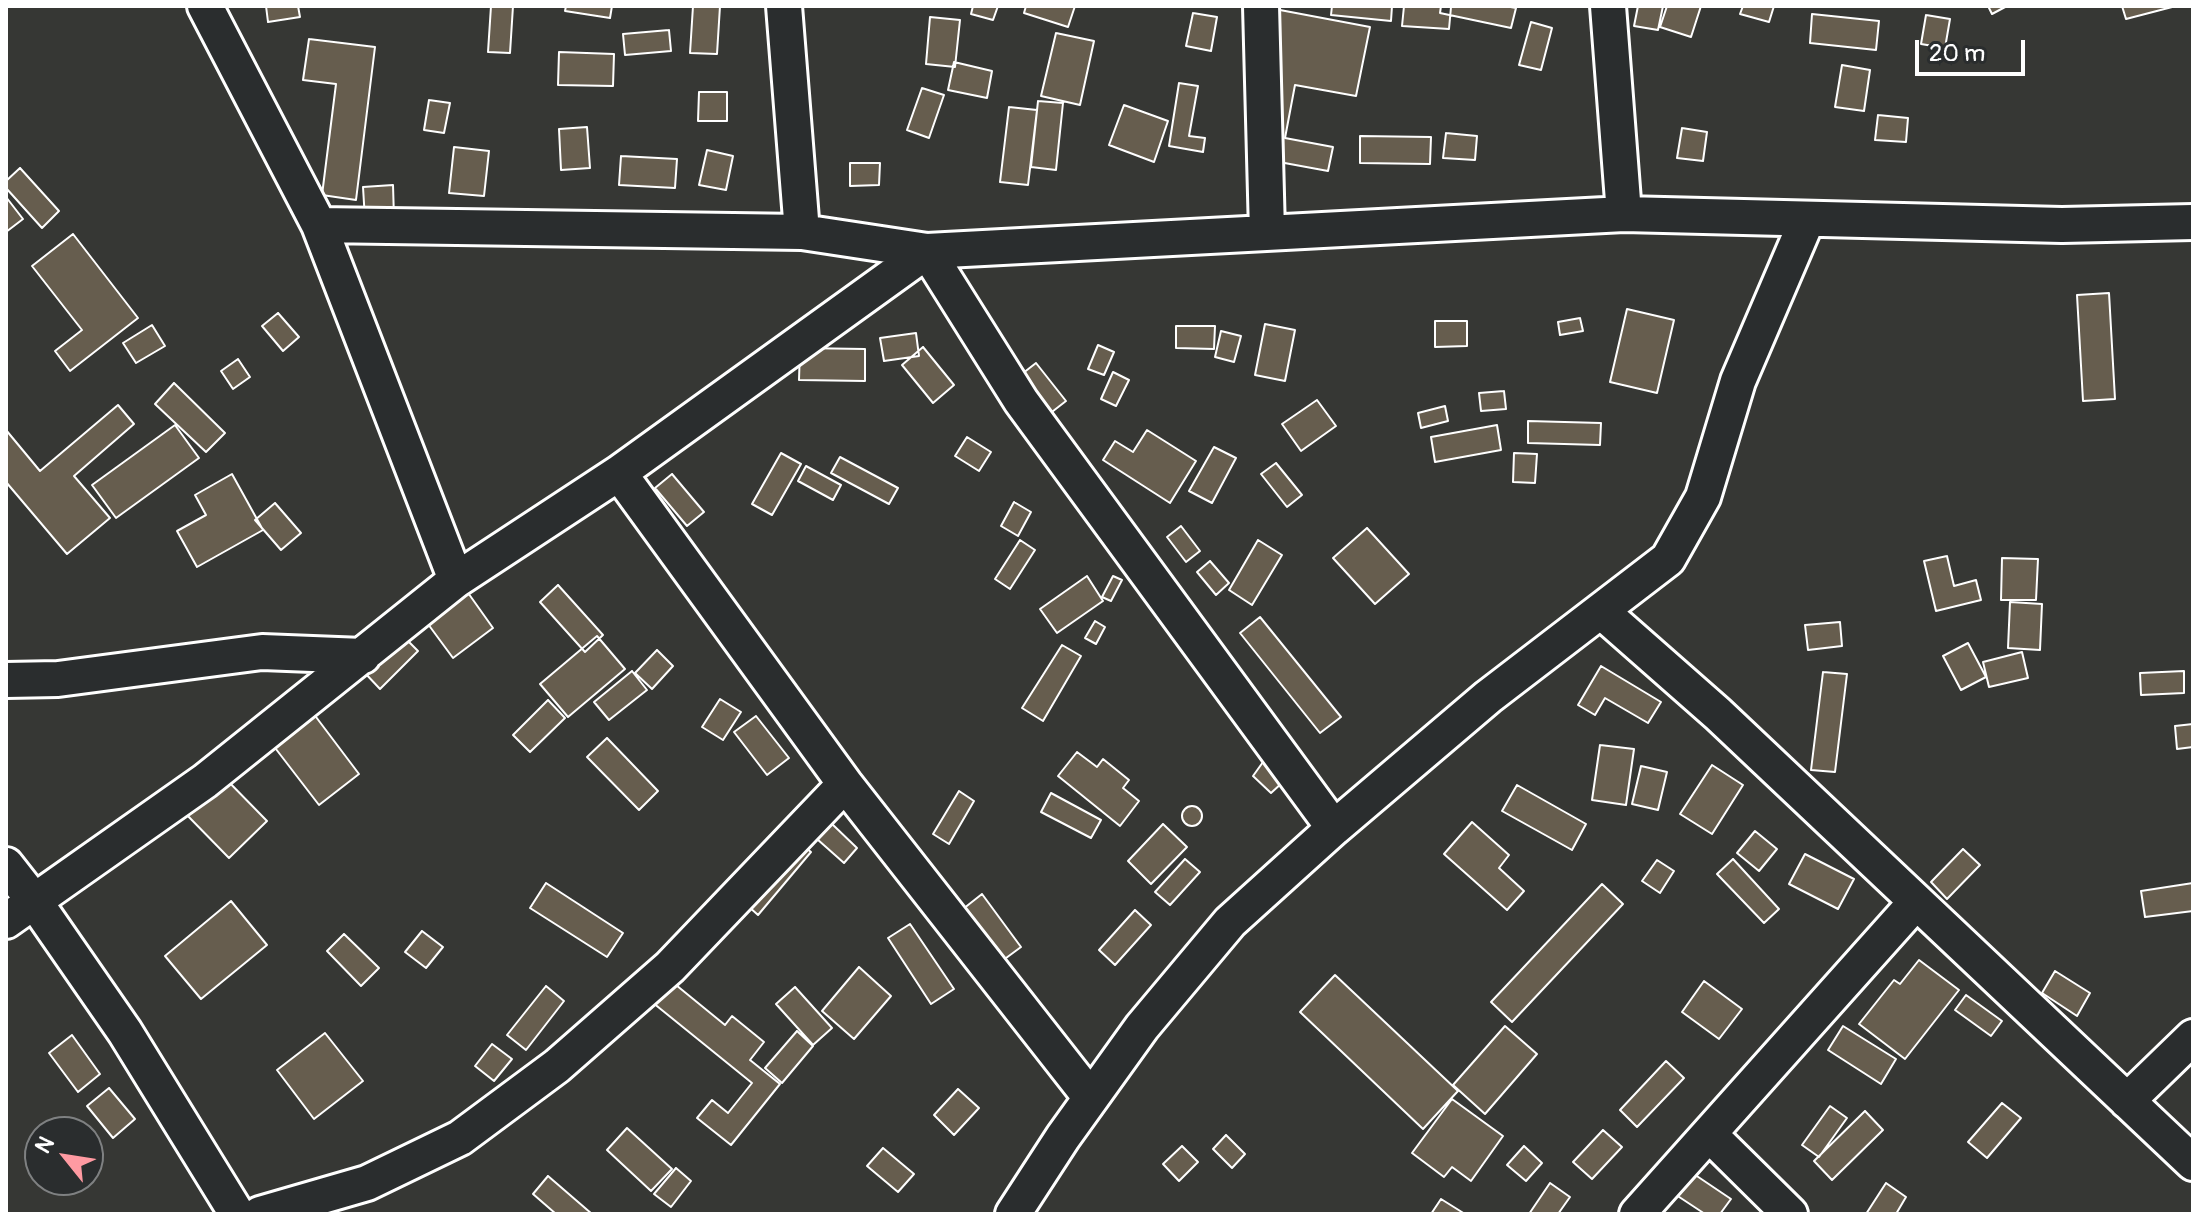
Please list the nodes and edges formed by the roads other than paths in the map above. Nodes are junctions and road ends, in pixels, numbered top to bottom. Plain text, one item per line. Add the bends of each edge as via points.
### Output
1 (205, 6) edge
2 (784, 6) edge
3 (1261, 6) edge
4 (1608, 6) edge
5 (1624, 214) junction
6 (1807, 220) junction
7 (2193, 222) edge
8 (319, 225) junction
9 (802, 232) junction
10 (1267, 232) junction
11 (927, 251) junction
12 (619, 473) junction
13 (456, 580) junction
14 (1601, 611) junction
15 (363, 656) junction
16 (6, 680) edge
17 (845, 784) junction
18 (1334, 828) junction
19 (6, 865) edge
20 (35, 902) junction
21 (1916, 902) junction
22 (6, 921) edge
23 (2193, 1037) edge
24 (1091, 1098) junction
25 (2127, 1101) junction
26 (1709, 1134) junction
27 (2193, 1163) edge
28 (367, 1183) junction
29 (237, 1214) edge
30 (260, 1214) edge
31 (351, 1214) edge
32 (1013, 1214) edge
33 (1637, 1214) edge
34 (1790, 1214) edge

1 - 8 street
2 - 9 street
3 - 10 street
4 - 5 street
5 - 6 street
5 - 10 street
6 - 7 street
6 - 14 street via 1738,381 1703,497 1668,559
8 - 9 street
8 - 13 street
9 - 11 street
10 - 11 street
11 - 12 street
11 - 18 street via 1021,401
12 - 13 street
12 - 17 street
13 - 15 street
14 - 18 street via 1488,697
14 - 21 street
15 - 16 street via 262,652 58,679
15 - 20 street via 205,781
17 - 24 street
17 - 28 street via 670,967 557,1066 460,1138
18 - 24 street via 1230,922
19 - 20 street
20 - 22 street
20 - 29 street via 125,1032
21 - 25 street
21 - 26 street
23 - 25 street
24 - 32 street
25 - 27 street
26 - 33 street
26 - 34 street
28 - 30 street
28 - 31 street

